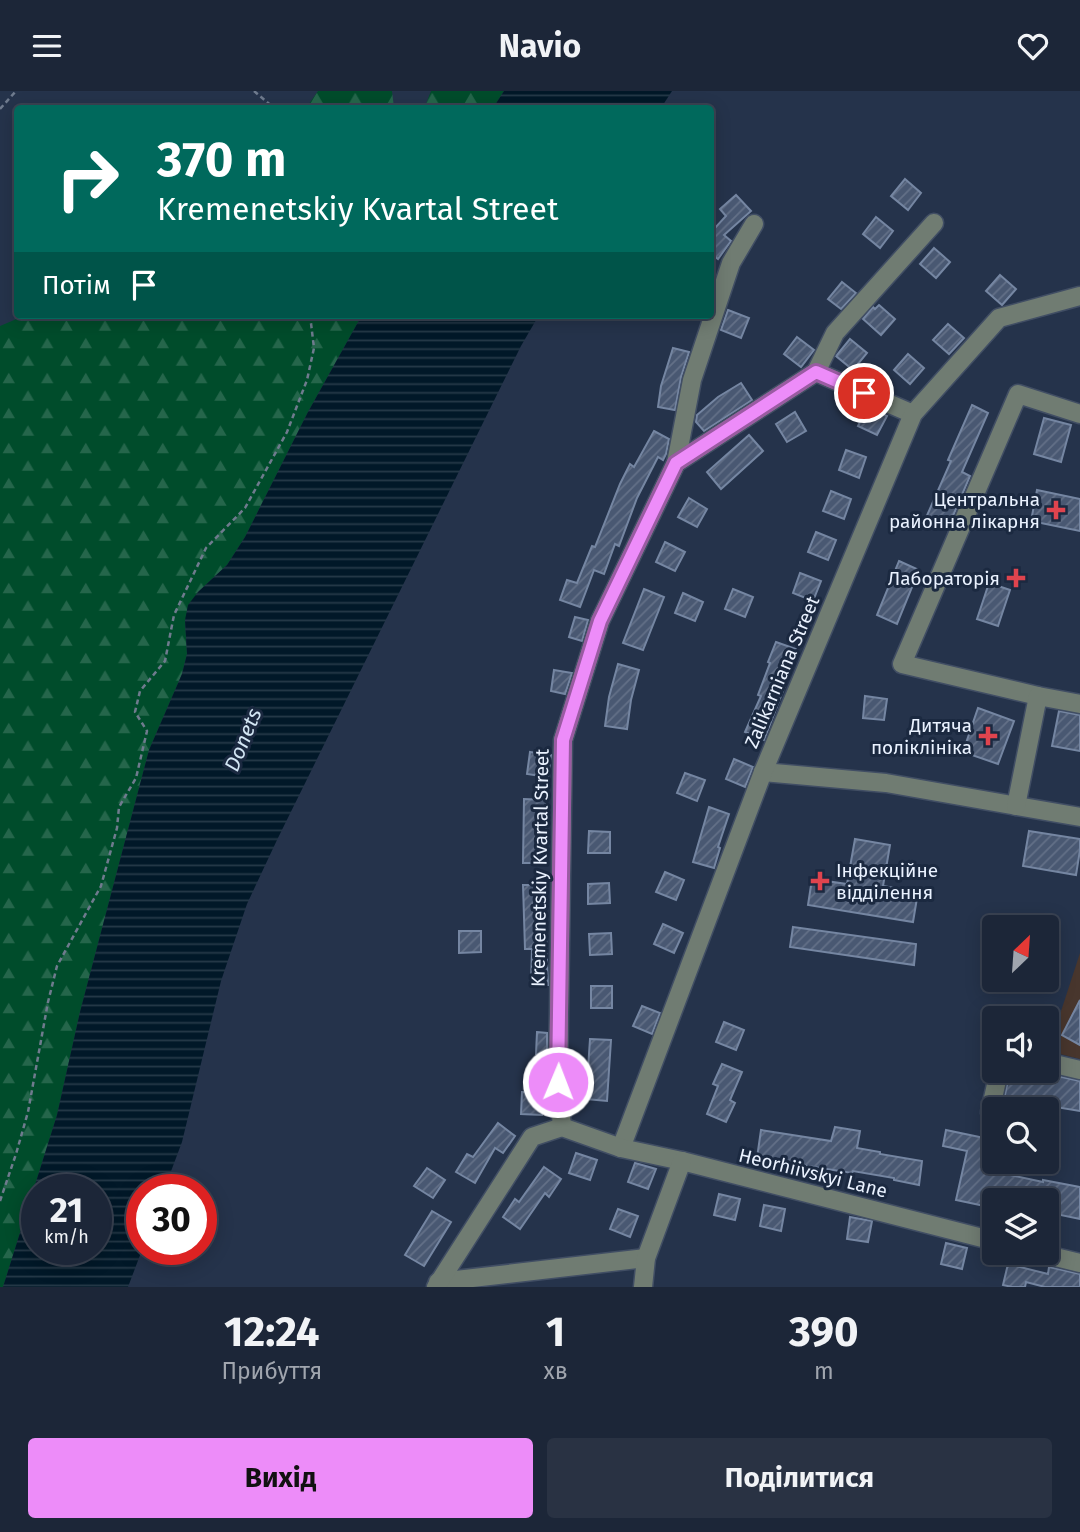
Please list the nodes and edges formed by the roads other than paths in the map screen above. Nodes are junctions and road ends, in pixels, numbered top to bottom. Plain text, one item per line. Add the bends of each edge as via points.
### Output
1 (934, 223) dead end
2 (754, 224) dead end
3 (1080, 296) edge
4 (714, 316) edge
5 (713, 319) edge
6 (816, 372) junction
7 (913, 414) junction
8 (1080, 414) edge
9 (676, 463) junction
10 (1038, 696) junction
11 (1080, 704) edge
12 (763, 772) junction
13 (1016, 806) junction
14 (1080, 817) edge
15 (1059, 1065) edge
16 (1080, 1070) edge
17 (562, 1127) junction
18 (621, 1147) junction
19 (682, 1161) junction
20 (982, 1238) edge
21 (646, 1258) junction
22 (1059, 1258) edge
23 (1080, 1263) edge
24 (437, 1284) edge
25 (643, 1287) edge

1 - 6 street via 835,333
2 - 4 street, Kremenetskiy Kvartal Street via 732,263
3 - 7 street, Zalikarniana Street via 999,318
5 - 9 street, Kremenetskiy Kvartal Street via 692,380
6 - 7 street
6 - 9 street
7 - 12 street, Zalikarniana Street
8 - 10 street via 1018,394 902,664
9 - 17 street, Kremenetskiy Kvartal Street via 600,621 563,740 558,1082
10 - 11 street
10 - 13 street
12 - 13 street via 886,783
12 - 18 street, Zalikarniana Street
13 - 14 street
15 - 16 street
17 - 18 street
17 - 24 street via 532,1137
18 - 19 street, Heorhiivskyi Lane
19 - 20 street, Heorhiivskyi Lane
19 - 21 street
21 - 24 street
21 - 25 street
22 - 23 street

